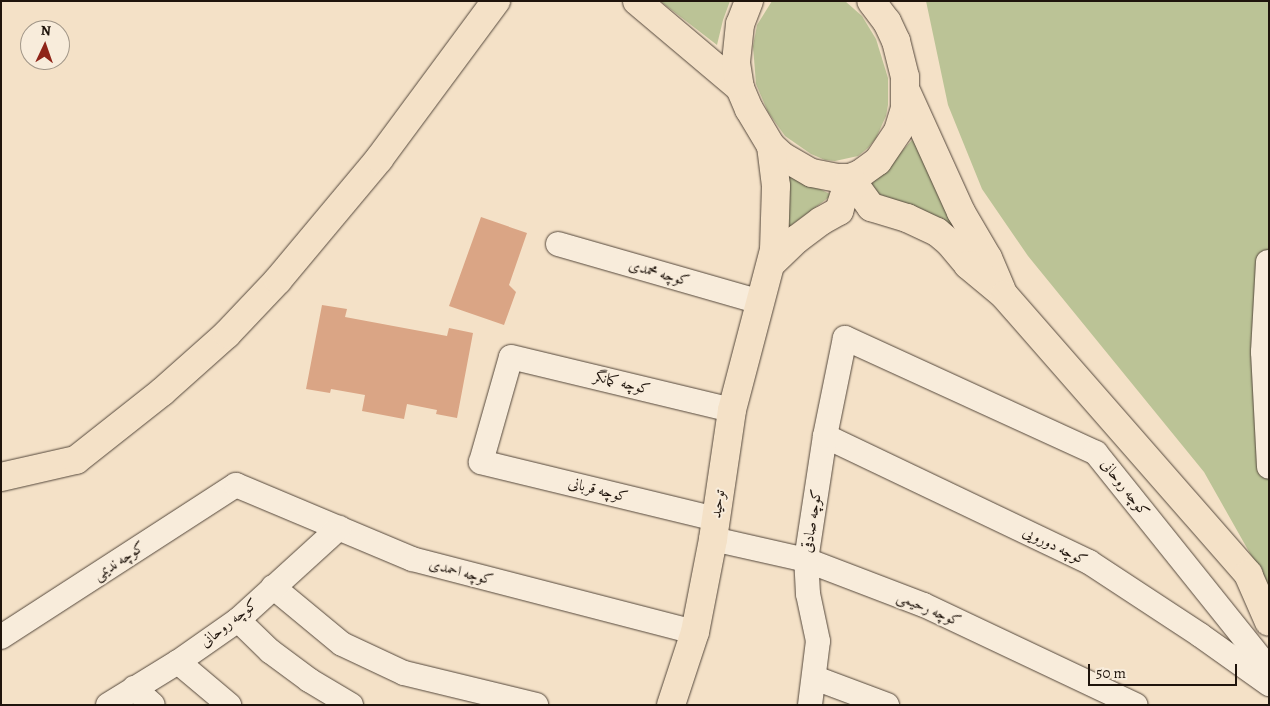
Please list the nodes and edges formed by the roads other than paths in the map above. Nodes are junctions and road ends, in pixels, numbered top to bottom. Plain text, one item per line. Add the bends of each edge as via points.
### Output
1 (496, 1) edge
2 (637, 1) edge
3 (748, 1) edge
4 (871, 1) edge
5 (892, 1) edge
6 (896, 41) junction
7 (740, 88) junction
8 (907, 93) junction
9 (771, 146) junction
10 (850, 178) junction
11 (871, 208) junction
12 (839, 211) junction
13 (558, 244) dead end
14 (772, 262) junction
15 (1268, 262) edge
16 (1004, 295) junction
17 (760, 302) junction
18 (845, 338) joint
19 (732, 410) junction
20 (825, 436) junction
21 (481, 462) joint
22 (1269, 467) edge
23 (1, 477) edge
24 (236, 485) joint
25 (339, 528) junction
26 (714, 529) junction
27 (806, 560) junction
28 (273, 587) junction
29 (238, 620) junction
30 (1269, 622) edge
31 (694, 632) junction
32 (1, 637) edge
33 (178, 662) junction
34 (1269, 669) edge
35 (815, 678) junction
36 (1269, 684) edge
37 (134, 688) junction
38 (108, 705) edge
39 (153, 705) edge
40 (229, 705) edge
41 (351, 705) edge
42 (536, 705) edge
43 (671, 705) edge
44 (810, 705) edge
45 (886, 705) edge
46 (1136, 705) edge

1 - 23 main road via 379,159 278,280 227,334 162,392 76,460
2 - 7 main road
3 - 7 main road via 737,40
4 - 6 main road
5 - 6 main road
6 - 8 main road
7 - 9 main road
8 - 10 main road via 903,119 892,142 868,169
8 - 16 main road via 960,212 988,258
9 - 10 main road via 806,170 824,176
9 - 14 main road, توحید via 777,202
10 - 11 main road
10 - 12 main road
11 - 12 main road
11 - 16 main road via 907,218 937,232 968,265
12 - 14 main road via 809,230
13 - 17 street, کوچه محمدی
14 - 17 main road, توحید
15 - 22 street via 1263,352
16 - 30 main road via 1248,574
17 - 19 main road, توحید
18 - 20 street, کوچه صادقی
18 - 34 street, کوچه روحانی via 1096,452
19 - 21 street, کوچه کمانگر via 511,357
19 - 26 main road, توحید
20 - 27 street, کوچه صادقی
20 - 36 street, کوچه دورویی via 1090,562
21 - 26 street, کوچه قربانی
24 - 25 street, کوچه احمدی
24 - 32 street, کوچه ندیمی
25 - 28 street, کوچه روحانی
25 - 31 street, کوچه احمدی via 412,559
26 - 27 street, کوچه رحیمی
26 - 31 main road, توحید
27 - 35 street, کوچه صادقی via 808,594 818,641
27 - 46 street, کوچه رحیمی via 924,605
28 - 29 street, کوچه روحانی
28 - 42 street via 342,644 404,672
29 - 33 street, کوچه روحانی
29 - 41 street via 270,651
31 - 43 main road, توحید
33 - 37 street, کوچه روحانی
33 - 40 street
35 - 44 street, کوچه صادقی
35 - 45 street
37 - 38 street, کوچه روحانی
37 - 39 street

